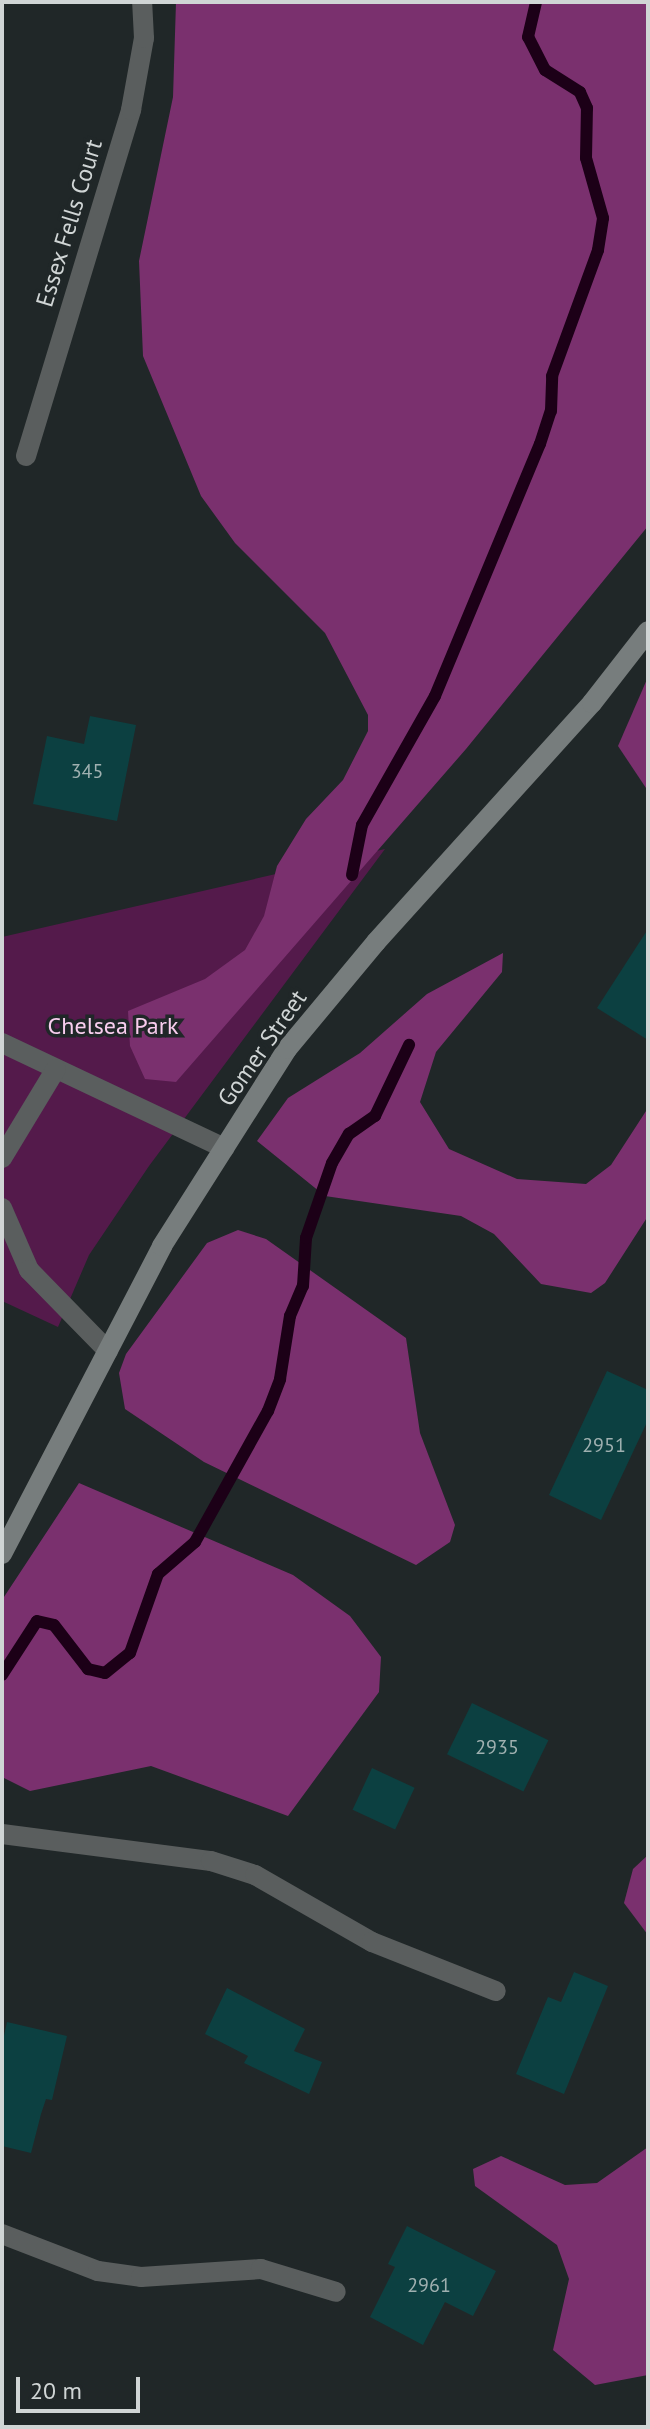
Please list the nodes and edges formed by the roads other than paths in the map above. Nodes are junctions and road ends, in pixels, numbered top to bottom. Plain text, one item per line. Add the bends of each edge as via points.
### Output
1 (142, 2) edge
2 (26, 456) dead end
3 (648, 631) edge
4 (2, 1043) edge
5 (56, 1069) junction
6 (224, 1148) junction
7 (2, 1158) edge
8 (2, 1208) edge
9 (108, 1351) junction
10 (2, 1554) edge
11 (2, 1834) edge
12 (496, 1991) dead end
13 (2, 2234) edge
14 (336, 2292) dead end

1 - 2 street, Essex Fells Court via 144,38 131,110
3 - 6 street, Gomer Street via 592,703 287,1049
4 - 5 street
5 - 6 street
5 - 7 street
6 - 9 street, Gomer Street via 162,1246
8 - 9 street via 29,1270
9 - 10 street, Gomer Street
11 - 12 street via 181,1853 211,1861 255,1875 372,1942
13 - 14 street via 98,2271 141,2277 261,2269

